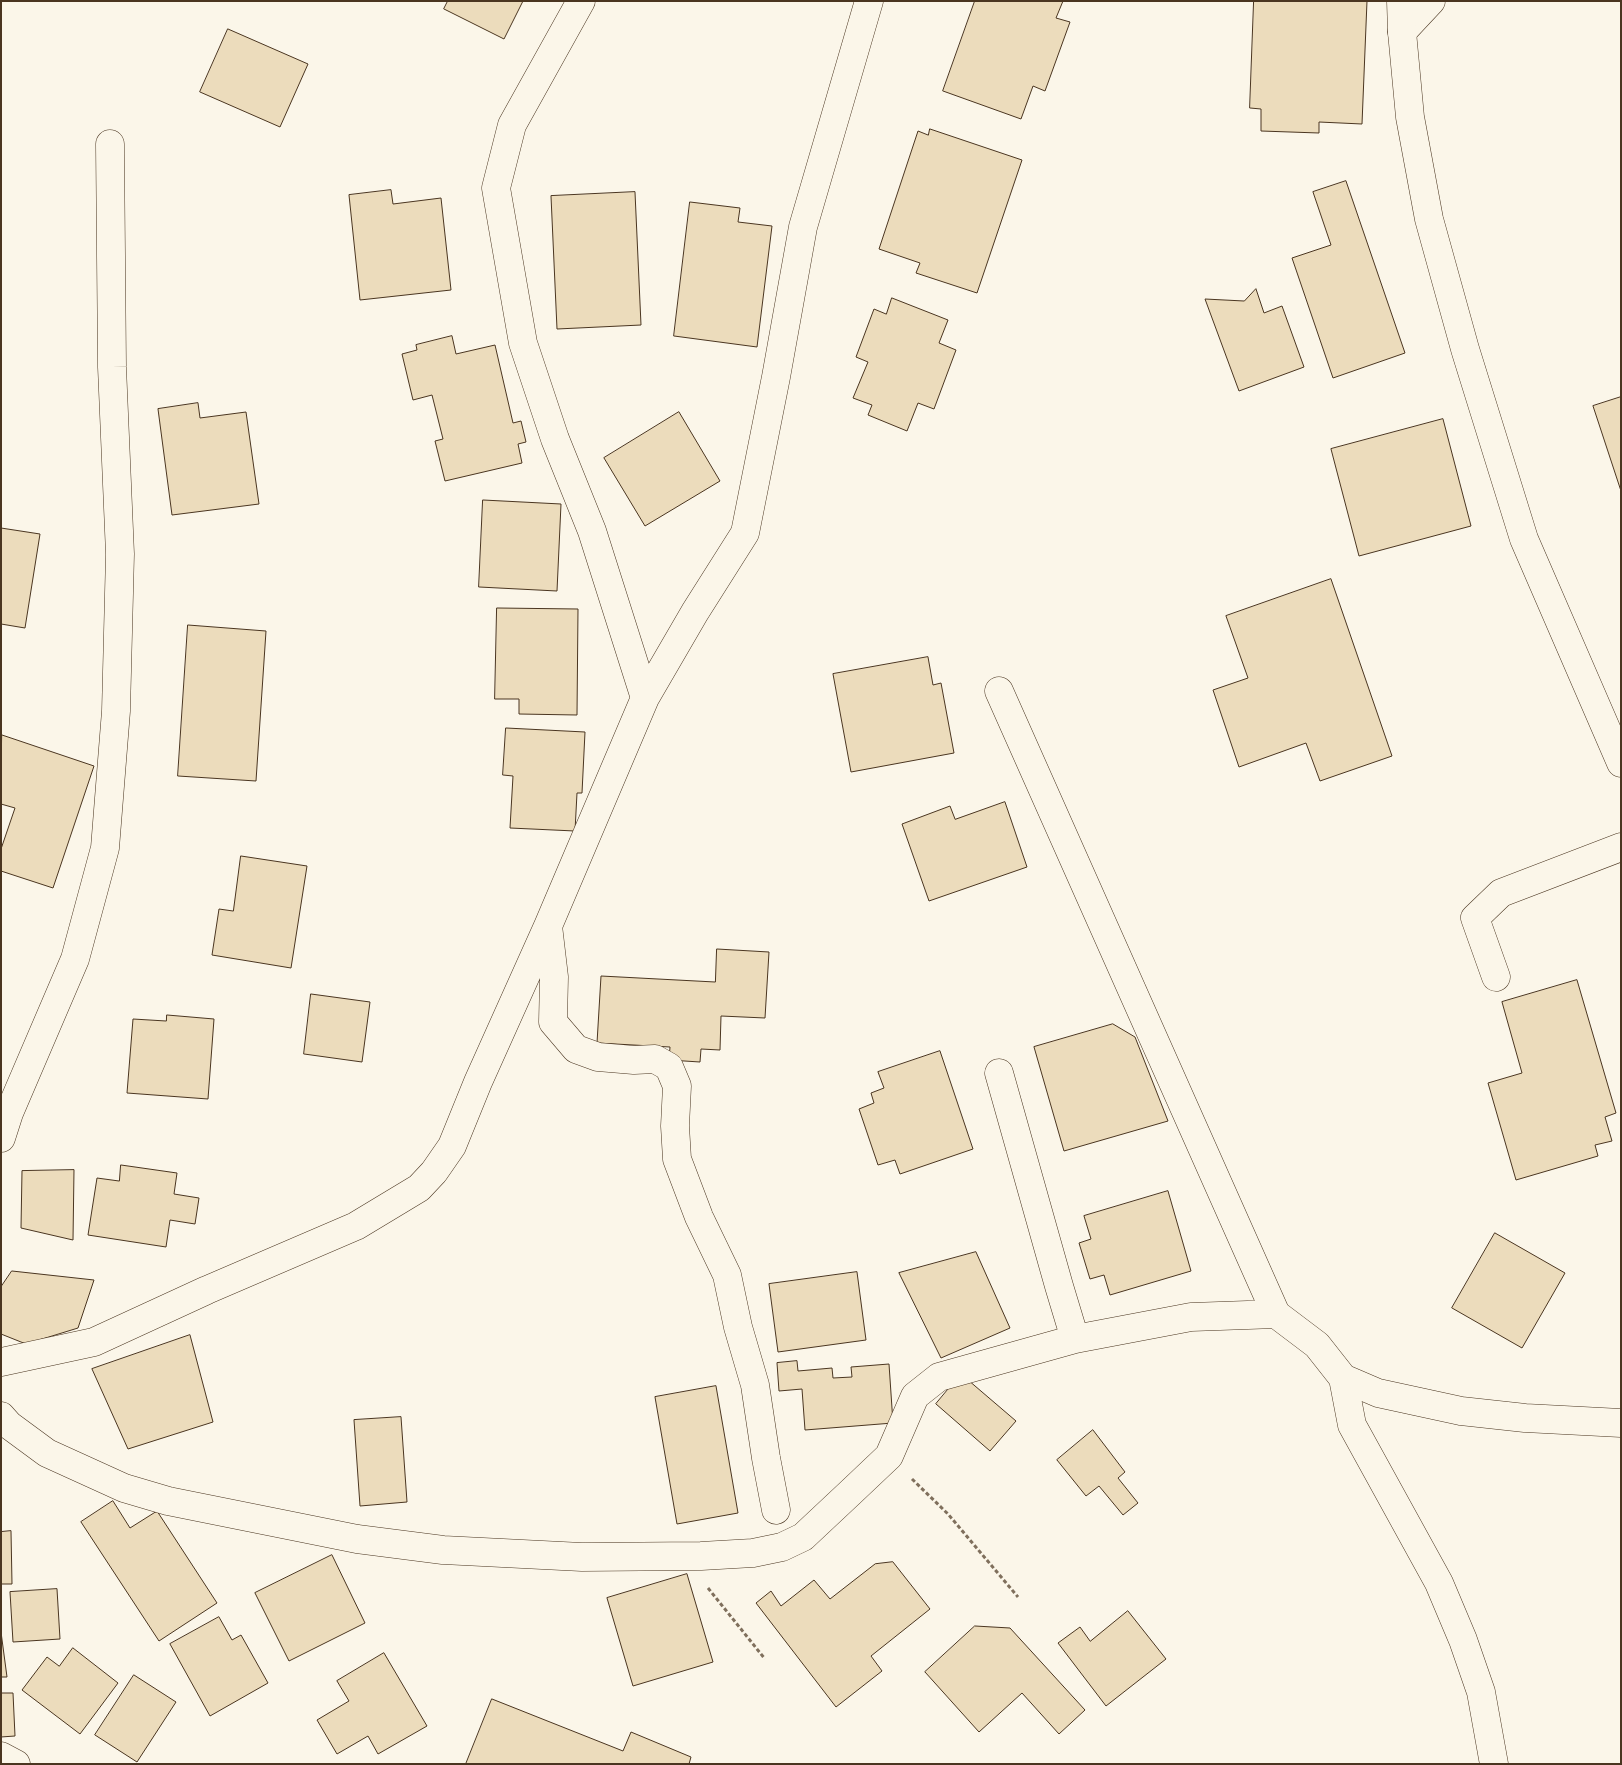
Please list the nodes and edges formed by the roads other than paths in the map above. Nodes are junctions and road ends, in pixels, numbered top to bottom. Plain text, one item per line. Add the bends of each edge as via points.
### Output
1 (581, 1) edge
2 (869, 1) edge
3 (1401, 1) edge
4 (1431, 1) edge
5 (1402, 32) junction
6 (110, 144) dead end
7 (999, 691) dead end
8 (645, 698) junction
9 (1621, 763) edge
10 (1621, 847) edge
11 (548, 926) junction
12 (1496, 977) dead end
13 (999, 1073) dead end
14 (1, 1138) edge
15 (1276, 1314) junction
16 (1075, 1339) junction
17 (1, 1362) edge
18 (1343, 1378) junction
19 (1, 1416) edge
20 (1621, 1422) edge
21 (776, 1510) dead end
22 (1, 1756) edge
23 (16, 1764) edge
24 (1494, 1764) edge

1 - 8 street via 512,125 496,188 523,343 555,439 592,530
2 - 8 street via 803,227 745,533
3 - 5 street
4 - 5 street
5 - 9 street via 1410,117 1429,219 1465,349 1524,539
6 - 14 street via 112,367 120,554 116,711 105,848 75,959
7 - 15 street
8 - 11 street
10 - 12 street via 1501,893 1475,918
11 - 17 street via 452,1146 420,1188 356,1226 94,1342
11 - 21 street via 554,977 553,1022 576,1049 598,1057 655,1059 669,1068 677,1086 677,1159 699,1217 727,1275 755,1385
13 - 16 street
15 - 16 street via 1191,1317
15 - 18 street via 1317,1345
16 - 19 street via 940,1377 915,1396 889,1456 803,1537 782,1547 753,1553 582,1557 443,1550 357,1539 168,1501 124,1488 47,1453
18 - 20 street via 1378,1393 1461,1411 1524,1418
18 - 24 street via 1352,1425 1439,1583 1463,1640 1481,1692
22 - 23 street

